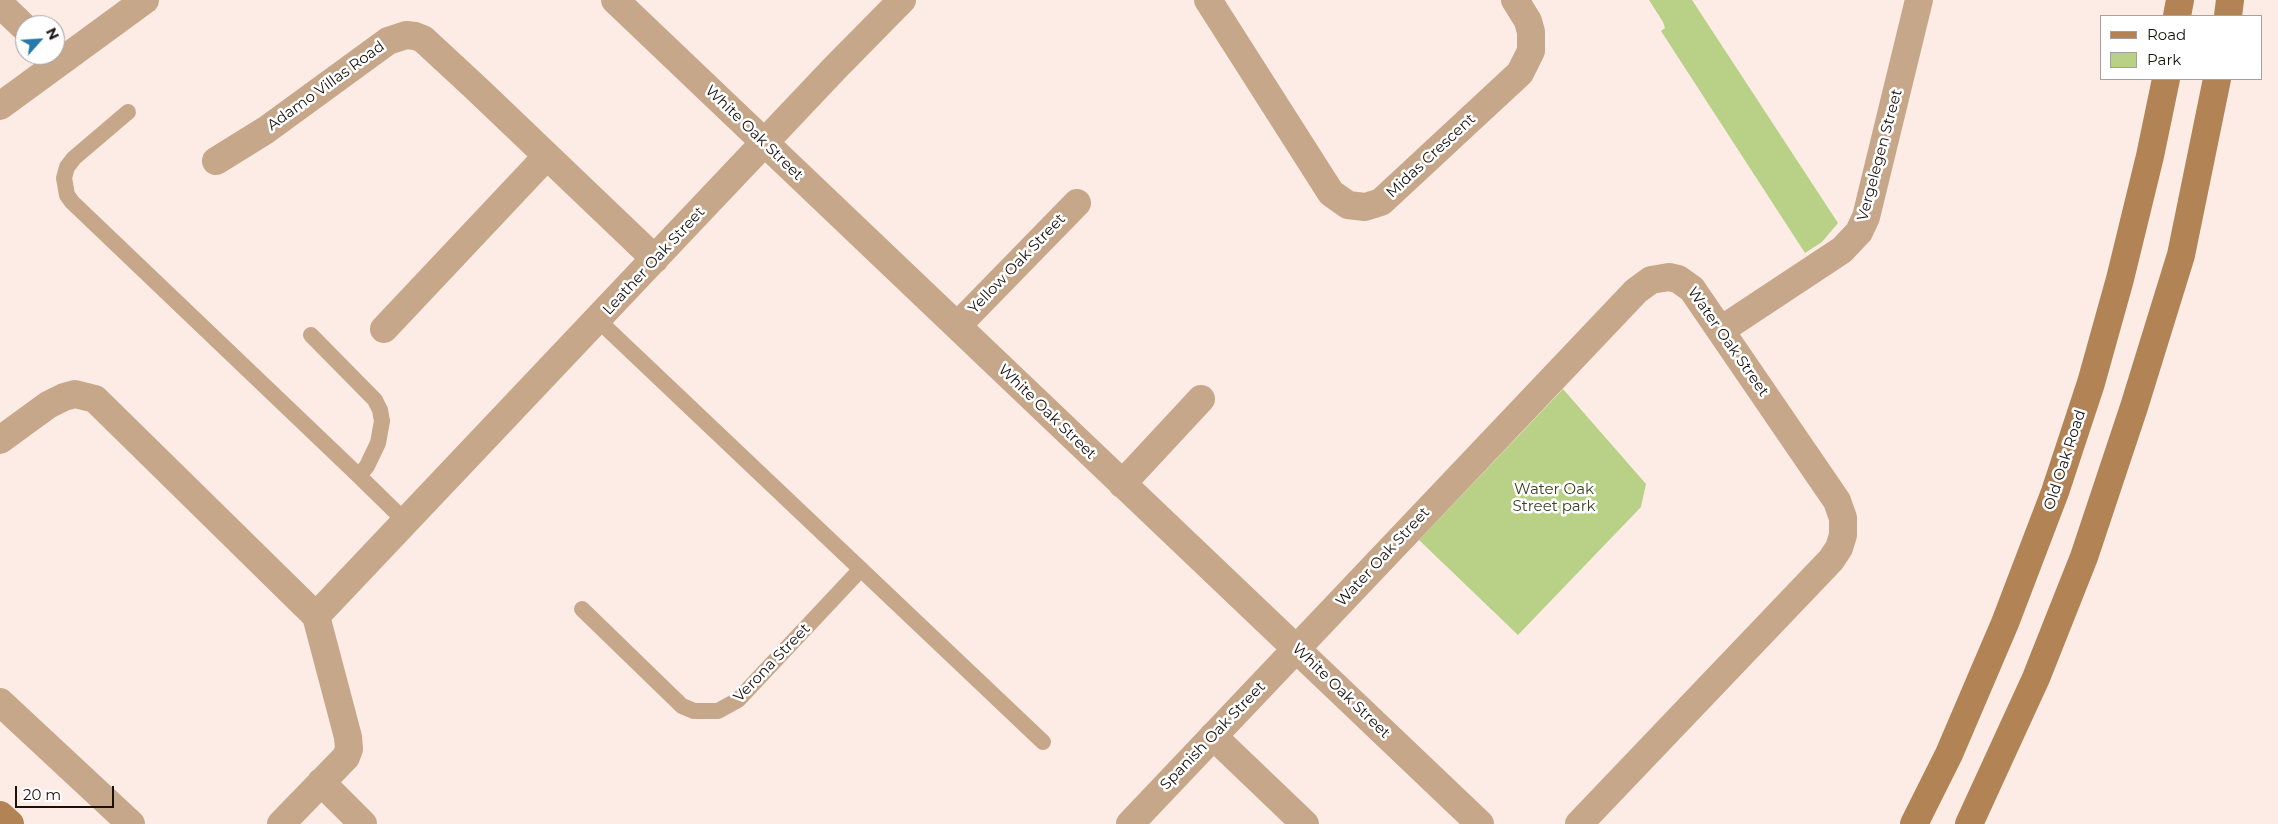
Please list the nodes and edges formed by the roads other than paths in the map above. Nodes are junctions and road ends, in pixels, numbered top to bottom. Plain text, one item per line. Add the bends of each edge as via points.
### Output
1 (145, 0) edge
2 (615, 0) edge
3 (902, 0) edge
4 (1208, 0) edge
5 (1515, 0) edge
6 (1919, 0) edge
7 (2180, 0) edge
8 (2230, 0) edge
9 (0, 4) edge
10 (2177, 15) edge
11 (2228, 15) edge
12 (15, 18) edge
13 (65, 53) edge
14 (49, 65) edge
15 (2166, 80) edge
16 (2217, 80) edge
17 (0, 106) edge
18 (128, 112) dead end
19 (765, 144) junction
20 (546, 156) junction
21 (216, 162) dead end
22 (1077, 203) dead end
23 (655, 259) junction
24 (598, 320) junction
25 (957, 326) junction
26 (384, 329) dead end
27 (1721, 330) junction
28 (311, 334) dead end
29 (1201, 399) dead end
30 (0, 440) edge
31 (359, 476) junction
32 (1122, 484) junction
33 (406, 522) junction
34 (861, 569) junction
35 (582, 609) dead end
36 (316, 616) junction
37 (1296, 649) junction
38 (0, 702) edge
39 (1213, 736) junction
40 (1043, 742) dead end
41 (321, 782) junction
42 (0, 815) edge
43 (10, 824) edge
44 (131, 824) edge
45 (281, 824) edge
46 (363, 824) edge
47 (1130, 824) edge
48 (1305, 824) edge
49 (1480, 824) edge
50 (1579, 824) edge
51 (1914, 824) edge
52 (1969, 824) edge

1 - 13 street
2 - 19 street, White Oak Street
3 - 19 street, Leather Oak Street
4 - 5 street, Midas Crescent via 1331,193 1348,205 1365,207 1381,202 1520,73 1531,51 1531,32
6 - 27 street, Vergelegen Street via 1866,217 1858,232 1842,250
7 - 10 main road
8 - 11 main road
9 - 12 street
14 - 17 street
15 - 51 main road, Old Oak Road via 2120,279 2091,383 2055,492 2001,632 1949,754
16 - 52 main road via 2181,255 2134,407 2084,557 2043,661
18 - 31 lane via 67,167 64,178 67,195
19 - 23 street, Leather Oak Street
19 - 25 street, White Oak Street
20 - 21 street, Adamo Villas Road via 423,39 406,35 388,41 266,130
20 - 23 street, Adamo Villas Road
20 - 26 street
22 - 25 street, Yellow Oak Street
23 - 24 street, Leather Oak Street
24 - 33 street, Leather Oak Street
24 - 34 lane
25 - 32 street, White Oak Street
27 - 37 street, Water Oak Street via 1685,283 1660,277 1642,284
27 - 50 street, Water Oak Street via 1837,501 1844,518 1843,535 1831,560
28 - 31 lane via 375,400 380,410 382,422 378,443
29 - 32 street
30 - 36 street via 64,397 75,394 94,399
31 - 33 lane
32 - 37 street, White Oak Street
33 - 36 street, Leather Oak Street
34 - 35 lane, Verona Street via 738,700 718,711 694,711 682,706
34 - 40 lane
36 - 41 street via 350,743 346,757
37 - 39 street, Spanish Oak Street
37 - 49 street, White Oak Street
38 - 44 street
39 - 47 street, Spanish Oak Street
39 - 48 street
41 - 45 street
41 - 46 street
42 - 43 main road

